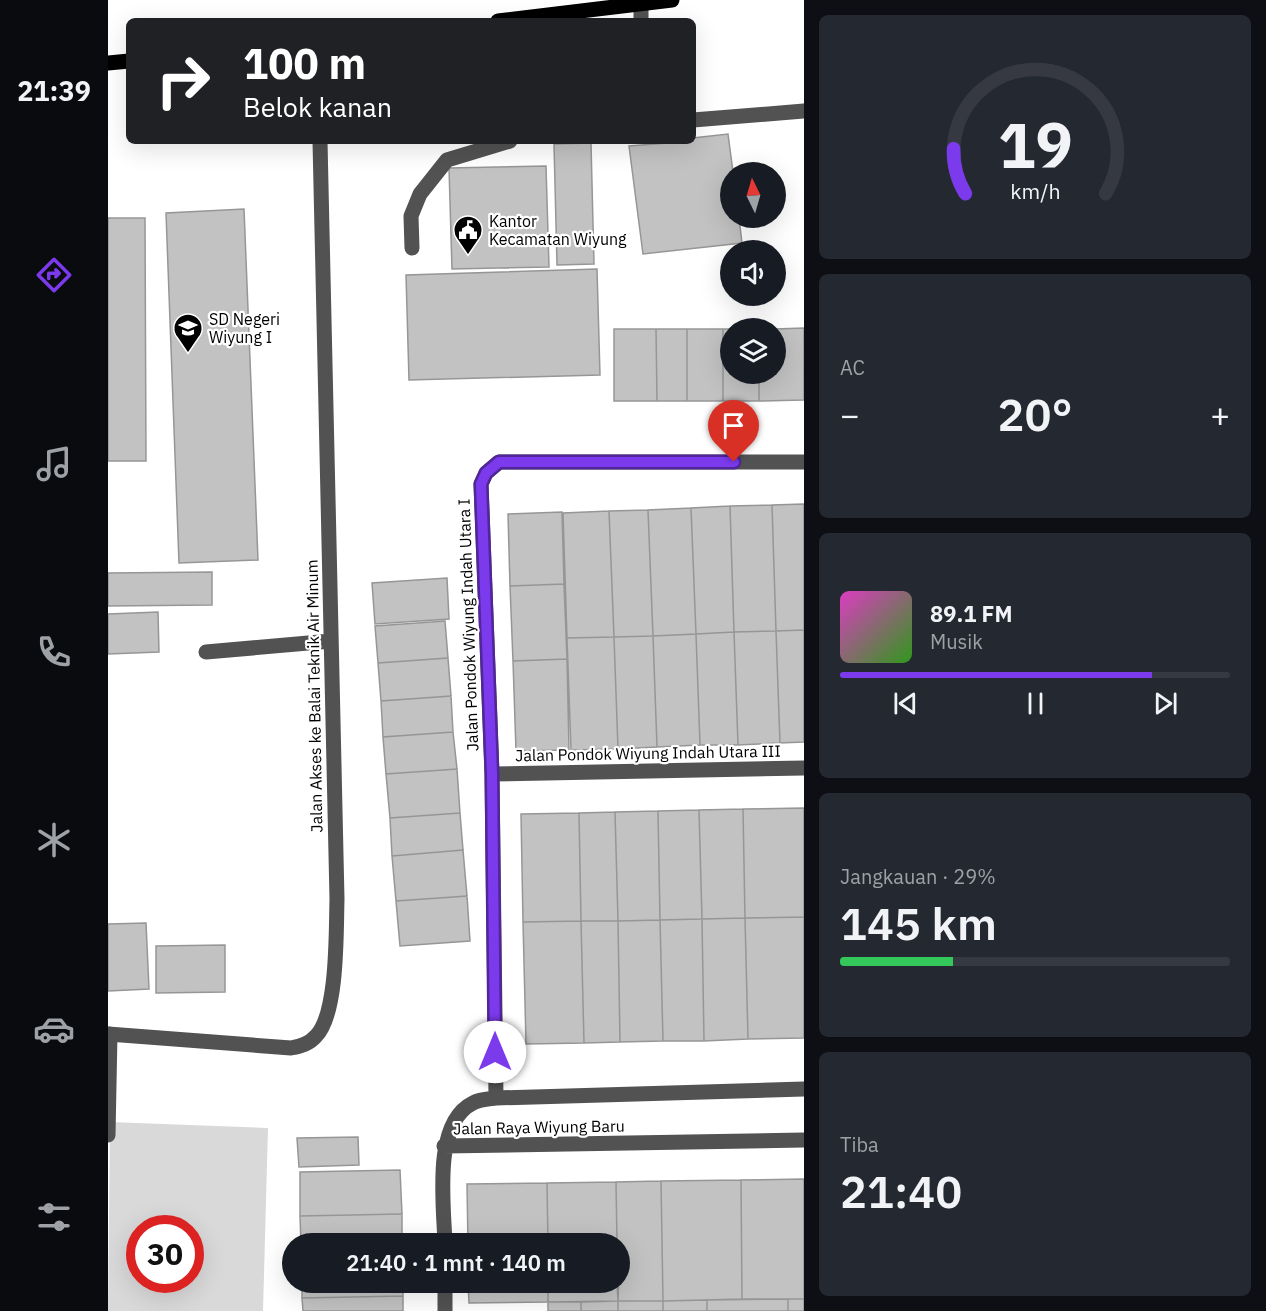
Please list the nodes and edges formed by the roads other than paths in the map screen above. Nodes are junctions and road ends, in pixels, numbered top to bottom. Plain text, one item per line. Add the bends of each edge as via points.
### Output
1 (672, 0) edge
2 (641, 5) junction
3 (526, 18) edge
4 (640, 18) edge
5 (126, 61) edge
6 (108, 63) edge
7 (804, 111) edge
8 (696, 120) edge
9 (320, 144) edge
10 (500, 144) edge
11 (412, 248) dead end
12 (804, 462) edge
13 (331, 641) junction
14 (206, 652) dead end
15 (804, 768) edge
16 (492, 774) junction
17 (109, 1034) edge
18 (804, 1089) edge
19 (496, 1098) junction
20 (108, 1136) edge
21 (804, 1140) edge
22 (444, 1146) junction
23 (445, 1233) edge
24 (445, 1293) edge
25 (445, 1311) edge

1 - 2 main road
2 - 3 main road
2 - 4 street
5 - 6 main road
7 - 8 street
9 - 13 street, Jalan Akses ke Balai Teknik Air Minum
10 - 11 street via 447,160 420,194 411,216
12 - 16 street, Jalan Pondok Wiyung Indah Utara I via 499,462 491,467 481,484
13 - 14 street
13 - 17 street, Jalan Akses ke Balai Teknik Air Minum via 337,899 328,1016 318,1035 308,1044 291,1048
15 - 16 street, Jalan Pondok Wiyung Indah Utara III
16 - 19 street, Jalan Pondok Wiyung Indah Utara I
17 - 20 street
18 - 19 street, Jalan Raya Wiyung Baru
19 - 22 street, Jalan Raya Wiyung Baru via 465,1108 456,1117
21 - 22 street, Jalan Raya Wiyung Baru
22 - 23 street
24 - 25 street

